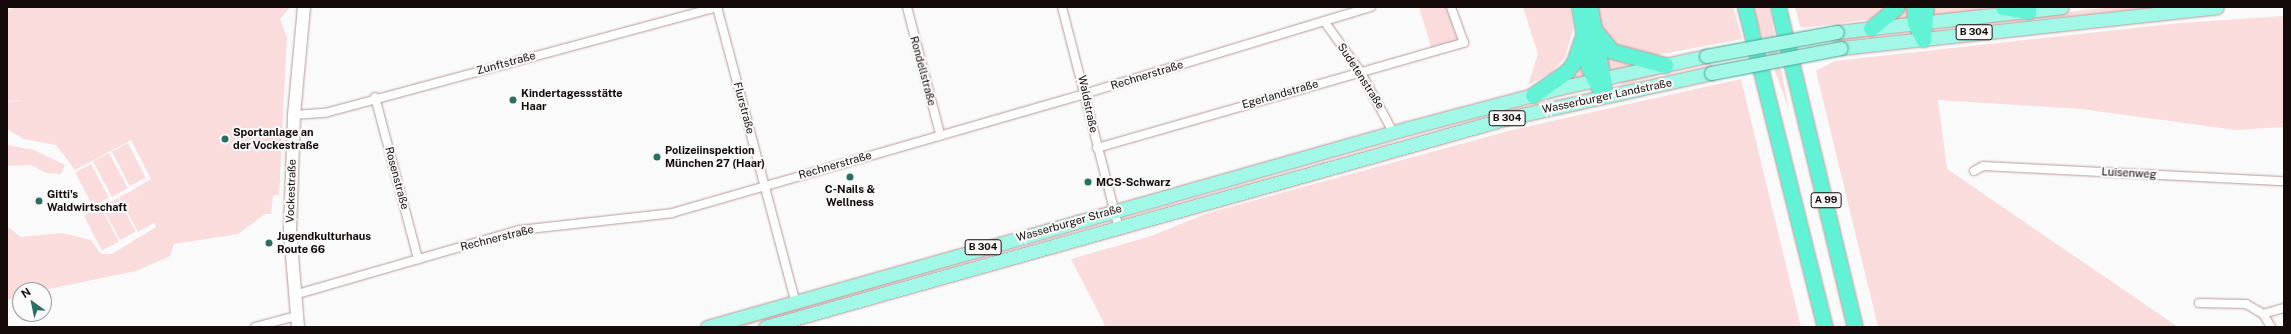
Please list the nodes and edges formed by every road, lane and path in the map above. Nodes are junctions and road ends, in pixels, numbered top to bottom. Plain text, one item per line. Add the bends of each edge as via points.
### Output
1 (304, 7) edge
2 (715, 7) edge
3 (906, 7) edge
4 (1062, 7) edge
5 (1371, 7) edge
6 (1451, 7) edge
7 (1579, 7) edge
8 (1590, 7) edge
9 (1745, 7) edge
10 (1778, 7) edge
11 (1897, 7) edge
12 (1914, 7) edge
13 (1926, 7) edge
14 (2003, 7) edge
15 (2062, 7) edge
16 (2217, 7) edge
17 (1361, 8) edge
18 (2029, 11) junction
19 (1324, 21) junction
20 (1921, 23) junction
21 (1871, 28) junction
22 (1588, 32) junction
23 (1923, 38) junction
24 (1665, 65) junction
25 (1360, 71) junction
26 (1598, 80) junction
27 (1084, 94) junction
28 (1533, 95) junction
29 (1603, 95) junction
30 (376, 97) junction
31 (294, 115) junction
32 (1408, 128) joint
33 (1393, 132) junction
34 (940, 134) junction
35 (1411, 144) joint
36 (1097, 148) junction
37 (1974, 171) dead end
38 (2284, 181) edge
39 (765, 184) junction
40 (1114, 210) junction
41 (1118, 225) junction
42 (418, 259) junction
43 (294, 295) junction
44 (796, 301) junction
45 (2199, 304) dead end
46 (2284, 308) edge
47 (2263, 314) junction
48 (297, 322) edge
49 (256, 327) edge
50 (707, 327) edge
51 (765, 327) edge
52 (1825, 327) edge
53 (1855, 327) edge
54 (2272, 327) edge

1 - 31 main road, Vockestraße
2 - 30 street, Zunftstraße
2 - 39 street, Flurstraße
3 - 34 street, Rondellstraße
4 - 27 street, Waldstraße
5 - 17 street, Rechnerstraße
6 - 25 street, Egerlandstraße via 1464,43
7 - 22 highway
8 - 22 highway
9 - 52 highway, A 99
10 - 53 highway, A 99
11 - 21 highway
12 - 20 highway
13 - 20 highway
14 - 18 highway
15 - 18 main road, B 304
16 - 23 main road, B 304
17 - 19 street, Rechnerstraße
18 - 20 main road, B 304
19 - 25 street, Sudetenstraße
19 - 27 street, Rechnerstraße
20 - 21 main road, B 304
20 - 23 highway
21 - 24 main road, Wasserburger Landstraße / B 304, bridge via 1836,32
22 - 24 highway via 1612,51
22 - 26 highway
22 - 28 highway via 1574,62 1560,78
23 - 29 main road, Wasserburger Landstraße / B 304, bridge via 1841,48
24 - 26 main road, Wasserburger Landstraße / B 304
25 - 33 street, Sudetenstraße
25 - 36 street, Egerlandstraße
26 - 28 main road, Wasserburger Landstraße / B 304
26 - 29 highway
27 - 34 street, Rechnerstraße
27 - 36 street, Waldstraße
28 - 32 main road, Wasserburger Landstraße / B 304
29 - 35 main road, Wasserburger Landstraße / B 304
30 - 31 street, Zunftstraße via 326,113
30 - 42 street, Rosenstraße
31 - 43 main road, Vockestraße via 290,245
32 - 33 main road, Wasserburger Straße / B 304
33 - 40 main road, Wasserburger Straße / B 304
34 - 39 street, Rechnerstraße
35 - 41 main road, Wasserburger Straße / B 304
36 - 40 street, Waldstraße
37 - 38 street, Luisenweg via 1983,166
39 - 42 street, Rechnerstraße via 672,213 527,229
39 - 44 street, Flurstraße
40 - 41 street, Waldstraße
40 - 44 main road, Wasserburger Straße / B 304
41 - 51 main road, Wasserburger Straße / B 304
42 - 43 street, Rechnerstraße
43 - 48 main road, Vockestraße
44 - 50 main road, Wasserburger Straße / B 304
45 - 47 street via 2246,304
46 - 47 street
47 - 54 street
48 - 49 street

